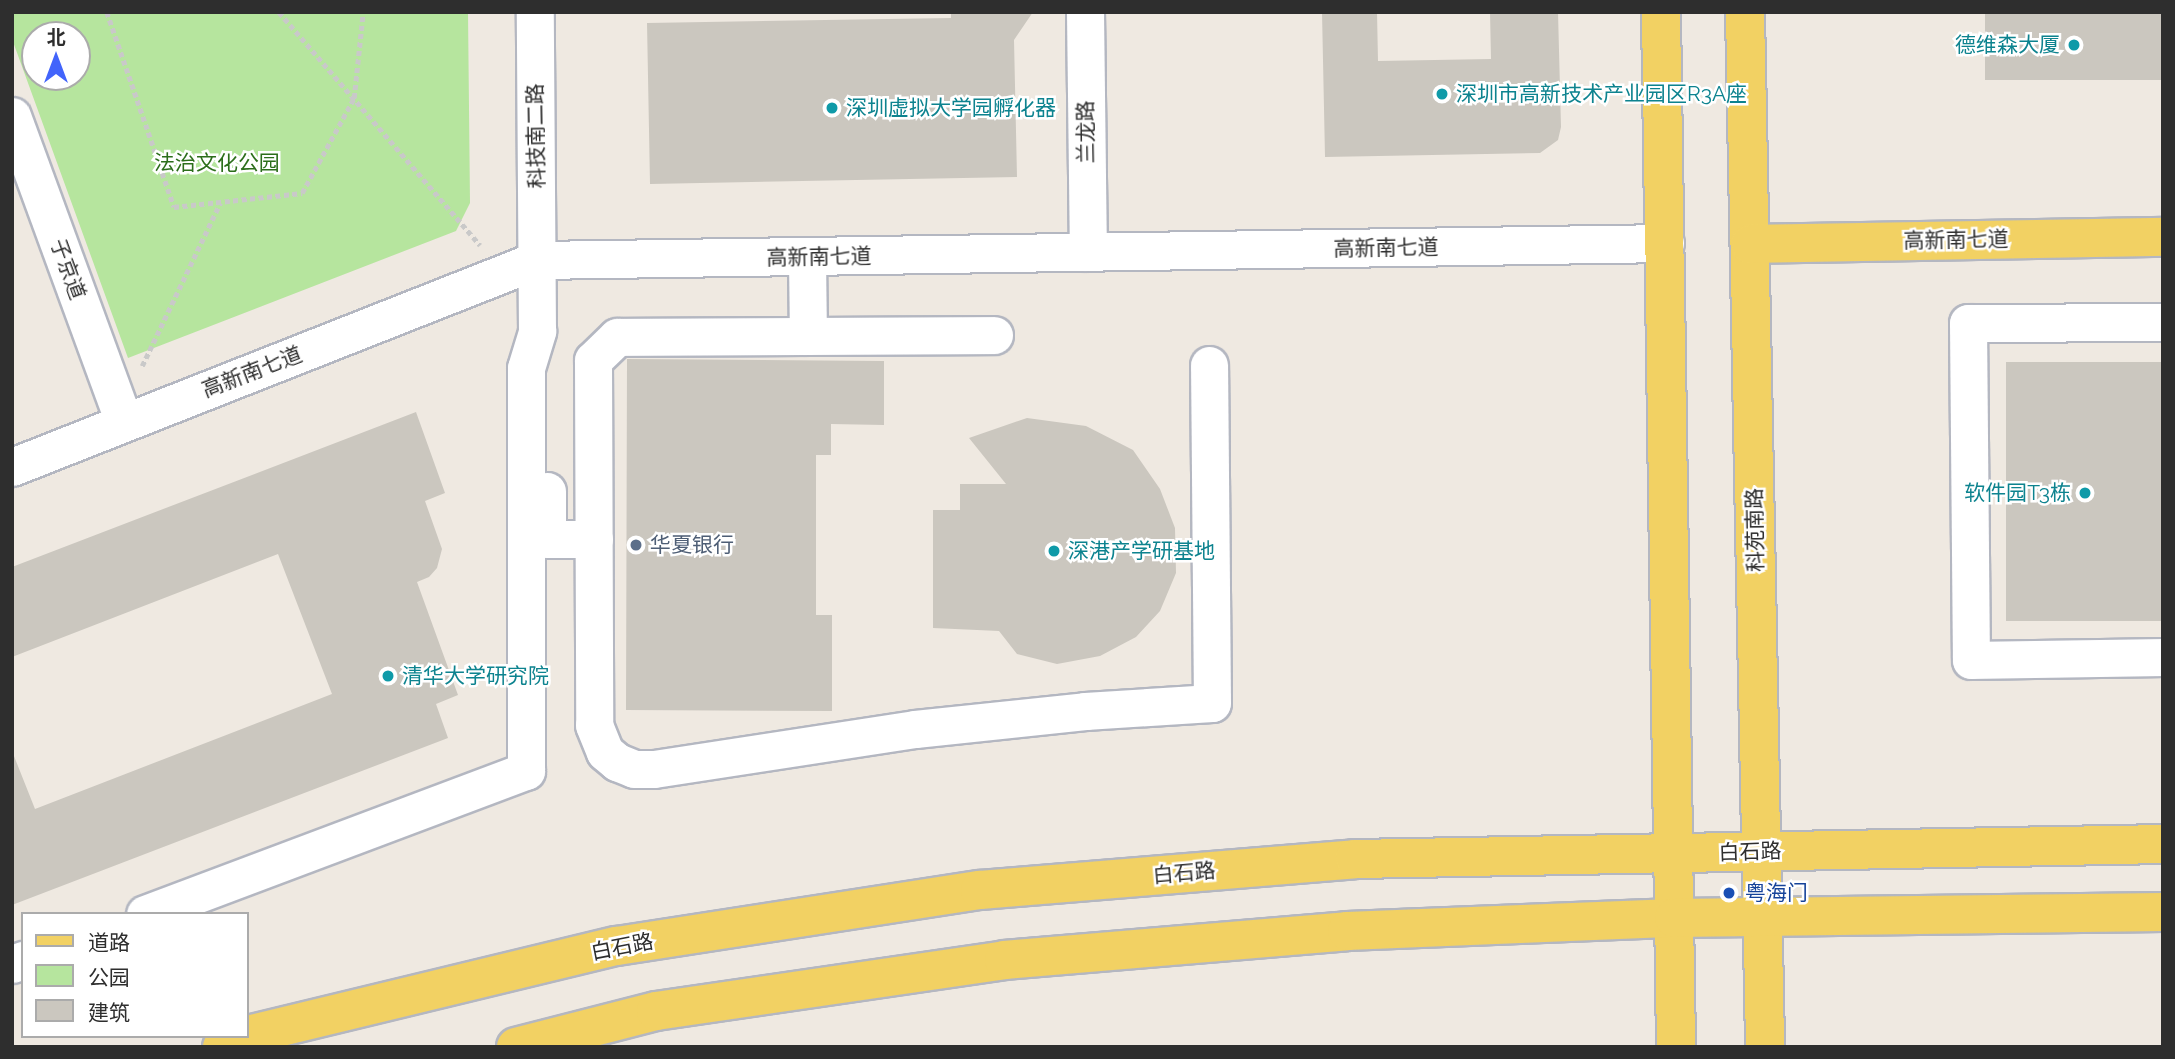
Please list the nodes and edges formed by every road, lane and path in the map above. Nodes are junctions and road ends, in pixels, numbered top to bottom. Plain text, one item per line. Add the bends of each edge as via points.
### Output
1 (107, 12) edge
2 (279, 12) edge
3 (363, 12) edge
4 (535, 12) edge
5 (1085, 12) edge
6 (1661, 12) edge
7 (1745, 12) edge
8 (354, 98) junction
9 (12, 116) edge
10 (220, 202) junction
11 (2163, 237) edge
12 (1665, 243) junction
13 (1750, 244) junction
14 (1088, 252) junction
15 (807, 257) junction
16 (521, 267) junction
17 (2163, 321) edge
18 (537, 331) junction
19 (994, 335) dead end
20 (808, 336) junction
21 (1209, 365) dead end
22 (122, 417) junction
23 (12, 467) edge
24 (594, 539) junction
25 (2163, 657) edge
26 (2163, 844) edge
27 (1762, 851) junction
28 (1673, 854) junction
29 (150, 912) edge
30 (2163, 912) edge
31 (1763, 916) junction
32 (1674, 918) junction
33 (248, 1036) edge
34 (243, 1038) edge
35 (222, 1047) edge
36 (516, 1047) edge
37 (1676, 1047) edge
38 (1765, 1047) edge

1 - 10 path via 174,207
2 - 8 path
3 - 8 path
4 - 16 street, 科技南二路
5 - 14 street, 兰龙路
6 - 12 main road
7 - 13 main road, 科苑南路
8 - 10 path via 302,193
8 - 16 path
9 - 22 street, 子京道
10 - 22 path
11 - 13 main road, 高新南七道
12 - 14 street, 高新南七道
12 - 28 main road
13 - 27 main road, 科苑南路
14 - 15 street, 高新南七道
15 - 16 street, 高新南七道
15 - 20 street
16 - 18 street, 科技南二路
16 - 22 street, 高新南七道
17 - 25 street via 1968,323 1971,660
18 - 24 street via 547,370 548,539
18 - 29 street via 526,368 526,771
19 - 20 street
20 - 24 street via 617,337 593,360
21 - 24 street via 1212,703 915,729 634,769 605,751 594,725
22 - 23 street, 高新南七道
26 - 27 main road, 白石路
27 - 28 main road, 白石路
27 - 31 main road, 科苑南路
28 - 32 main road
28 - 33 main road, 白石路 via 1354,859 980,890 617,946
30 - 31 main road
31 - 32 main road
31 - 38 main road, 科苑南路
32 - 36 main road via 1347,931 1004,960 656,1011
32 - 37 main road
34 - 35 main road, 白石路

